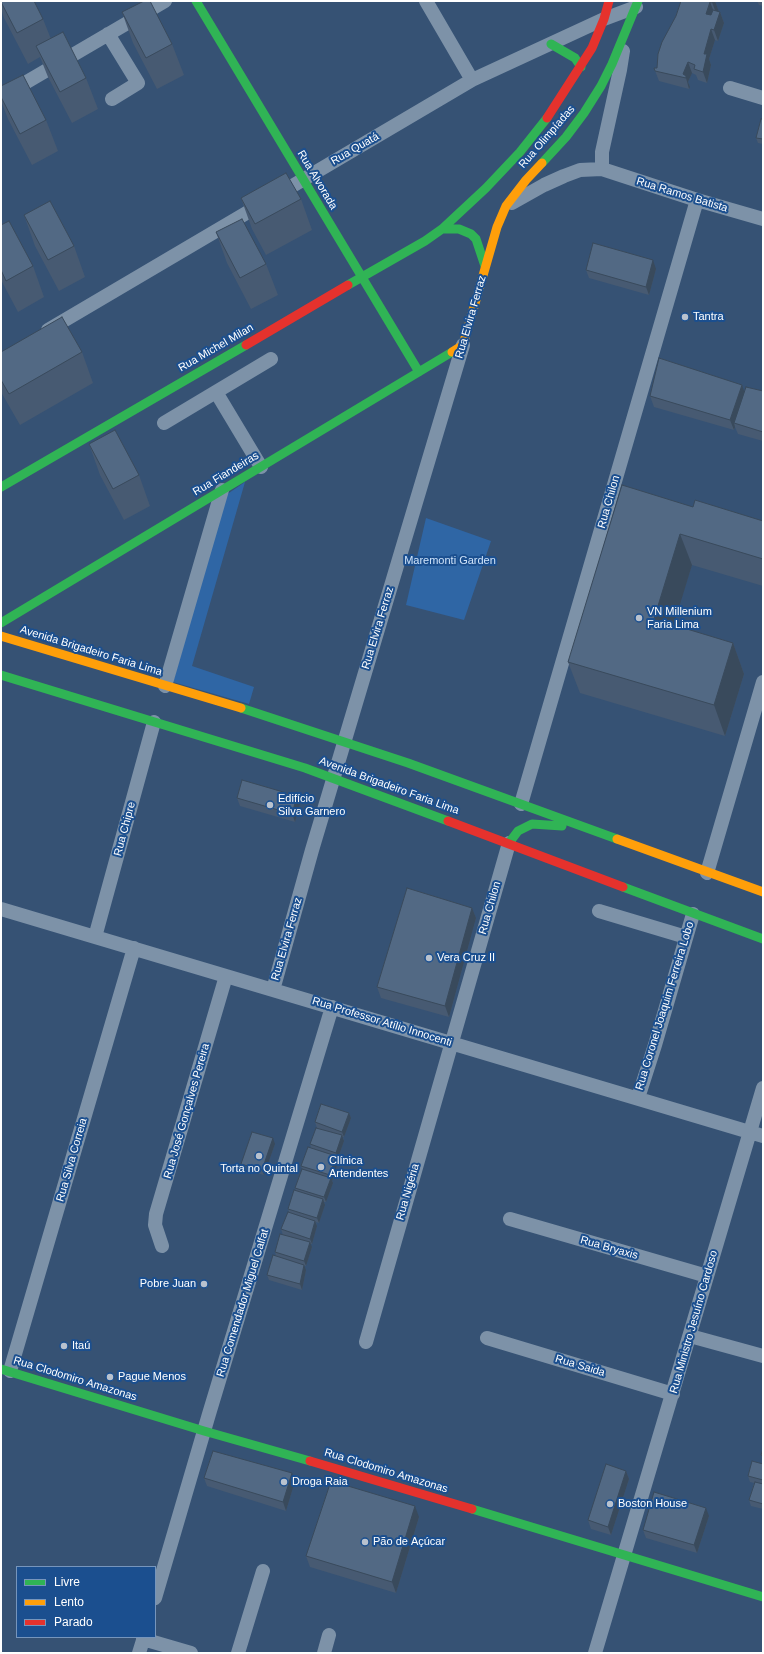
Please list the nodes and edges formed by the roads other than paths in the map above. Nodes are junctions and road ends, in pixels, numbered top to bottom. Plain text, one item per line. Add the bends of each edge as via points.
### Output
1 (165, 1) edge
2 (196, 1) edge
3 (426, 1) edge
4 (609, 1) edge
5 (637, 4) edge
6 (604, 19) junction
7 (626, 31) junction
8 (108, 34) junction
9 (551, 44) junction
10 (581, 67) junction
11 (472, 80) junction
12 (730, 88) dead end
13 (1, 97) edge
14 (763, 98) edge
15 (112, 99) dead end
16 (605, 136) junction
17 (602, 169) junction
18 (580, 170) junction
19 (303, 180) junction
20 (697, 200) junction
21 (506, 206) junction
22 (763, 219) edge
23 (442, 229) junction
24 (485, 266) junction
25 (362, 278) junction
26 (35, 338) edge
27 (463, 345) junction
28 (271, 359) dead end
29 (418, 372) junction
30 (216, 392) junction
31 (164, 423) dead end
32 (261, 467) junction
33 (1, 487) edge
34 (222, 490) junction
35 (1, 623) edge
36 (1, 636) edge
37 (1, 675) edge
38 (763, 682) edge
39 (165, 686) junction
40 (154, 722) junction
41 (344, 742) junction
42 (333, 779) junction
43 (521, 804) junction
44 (581, 826) junction
45 (509, 843) junction
46 (707, 873) junction
47 (763, 892) edge
48 (1, 909) edge
49 (599, 911) dead end
50 (693, 914) junction
51 (95, 936) junction
52 (686, 937) junction
53 (763, 939) edge
54 (134, 948) junction
55 (226, 976) junction
56 (273, 990) junction
57 (332, 1007) junction
58 (450, 1043) junction
59 (763, 1088) edge
60 (638, 1098) junction
61 (757, 1134) edge
62 (510, 1219) dead end
63 (162, 1246) dead end
64 (707, 1276) junction
65 (690, 1336) junction
66 (487, 1338) dead end
67 (366, 1342) dead end
68 (763, 1356) edge
69 (5, 1370) edge
70 (673, 1394) junction
71 (204, 1431) junction
72 (625, 1556) junction
73 (263, 1571) dead end
74 (156, 1595) edge
75 (763, 1597) edge
76 (329, 1634) dead end
77 (144, 1638) edge
78 (139, 1653) edge
79 (191, 1653) edge
80 (238, 1653) edge
81 (324, 1653) edge
82 (595, 1653) edge

1 - 8 street
2 - 19 street, Rua Alvorada
3 - 11 street
4 - 6 street, Rua Olimpíadas
5 - 6 street, Rua Quatá
5 - 7 street, Rua Olimpíadas
6 - 9 street, Rua Quatá
6 - 10 street, Rua Olimpíadas
7 - 16 street, Rua Ramos Batista
7 - 21 street, Rua Olimpíadas via 601,86 584,113
8 - 13 street
8 - 15 street via 138,83
9 - 10 street via 575,58
9 - 11 street, Rua Quatá
10 - 23 street, Rua Olimpíadas via 554,109 520,152
11 - 19 street, Rua Quatá
12 - 14 street
16 - 17 street, Rua Ramos Batista
16 - 18 street, Rua Ramos Batista
17 - 18 street, Rua Ramos Batista
17 - 20 street, Rua Ramos Batista
18 - 21 street, Rua Ramos Batista via 544,185
19 - 25 street, Rua Alvorada
19 - 26 street, Rua Quatá
20 - 22 street, Rua Ramos Batista
20 - 43 street, Rua Chilon
21 - 24 street, Rua Olimpíadas
23 - 24 street via 459,229 471,234 476,239
23 - 25 street, Rua Michel Milan
24 - 27 street, Rua Elvira Ferraz
25 - 29 street, Rua Alvorada
25 - 33 street, Rua Michel Milan
27 - 29 street, Rua Fiandeiras
27 - 41 street, Rua Elvira Ferraz
28 - 30 street
29 - 32 street, Rua Fiandeiras
30 - 31 street
30 - 32 street
32 - 34 street, Rua Fiandeiras
34 - 35 street, Rua Fiandeiras
34 - 39 street
36 - 39 street, Avenida Brigadeiro Faria Lima
37 - 40 street, Avenida Brigadeiro Faria Lima
38 - 46 street
39 - 41 street, Avenida Brigadeiro Faria Lima
40 - 42 street, Avenida Brigadeiro Faria Lima
40 - 51 street, Rua Chipre
41 - 42 street, Rua Elvira Ferraz
41 - 43 street, Avenida Brigadeiro Faria Lima
42 - 45 street, Avenida Brigadeiro Faria Lima
42 - 56 street, Rua Elvira Ferraz
43 - 44 street, Avenida Brigadeiro Faria Lima
44 - 45 street via 532,824 518,831
44 - 46 street, Avenida Brigadeiro Faria Lima
45 - 50 street, Avenida Brigadeiro Faria Lima
45 - 58 street, Rua Chilon
46 - 47 street, Avenida Brigadeiro Faria Lima
48 - 51 street, Rua Professor Atílio Innocenti
49 - 52 street
50 - 52 street, Rua Coronel Joaquim Ferreira Lobo
50 - 53 street, Avenida Brigadeiro Faria Lima
51 - 54 street, Rua Professor Atílio Innocenti
52 - 60 street, Rua Coronel Joaquim Ferreira Lobo
54 - 55 street, Rua Professor Atílio Innocenti
54 - 69 street, Rua Silva Correia
55 - 56 street, Rua Professor Atílio Innocenti
55 - 63 street, Rua José Gonçalves Pereira via 156,1214 155,1225
56 - 57 street, Rua Professor Atílio Innocenti
57 - 58 street, Rua Professor Atílio Innocenti
57 - 71 street, Rua Comendador Miguel Calfat
58 - 60 street, Rua Professor Atílio Innocenti
58 - 67 street, Rua Nigéria
59 - 61 street, Rua Ministro Jesuíno Cardoso
60 - 61 street, Rua Professor Atílio Innocenti
61 - 64 street, Rua Ministro Jesuíno Cardoso
62 - 64 street, Rua Bryaxis
64 - 65 street, Rua Ministro Jesuíno Cardoso
65 - 68 street
65 - 70 street, Rua Ministro Jesuíno Cardoso
66 - 70 street, Rua Saida
69 - 71 street, Rua Clodomiro Amazonas
70 - 72 street, Rua Ministro Jesuíno Cardoso
71 - 72 street, Rua Clodomiro Amazonas
71 - 74 street, Rua Comendador Miguel Calfat
72 - 75 street, Rua Clodomiro Amazonas
72 - 82 street, Rua Ministro Jesuíno Cardoso
73 - 80 street
76 - 81 street
77 - 78 street
77 - 79 street

